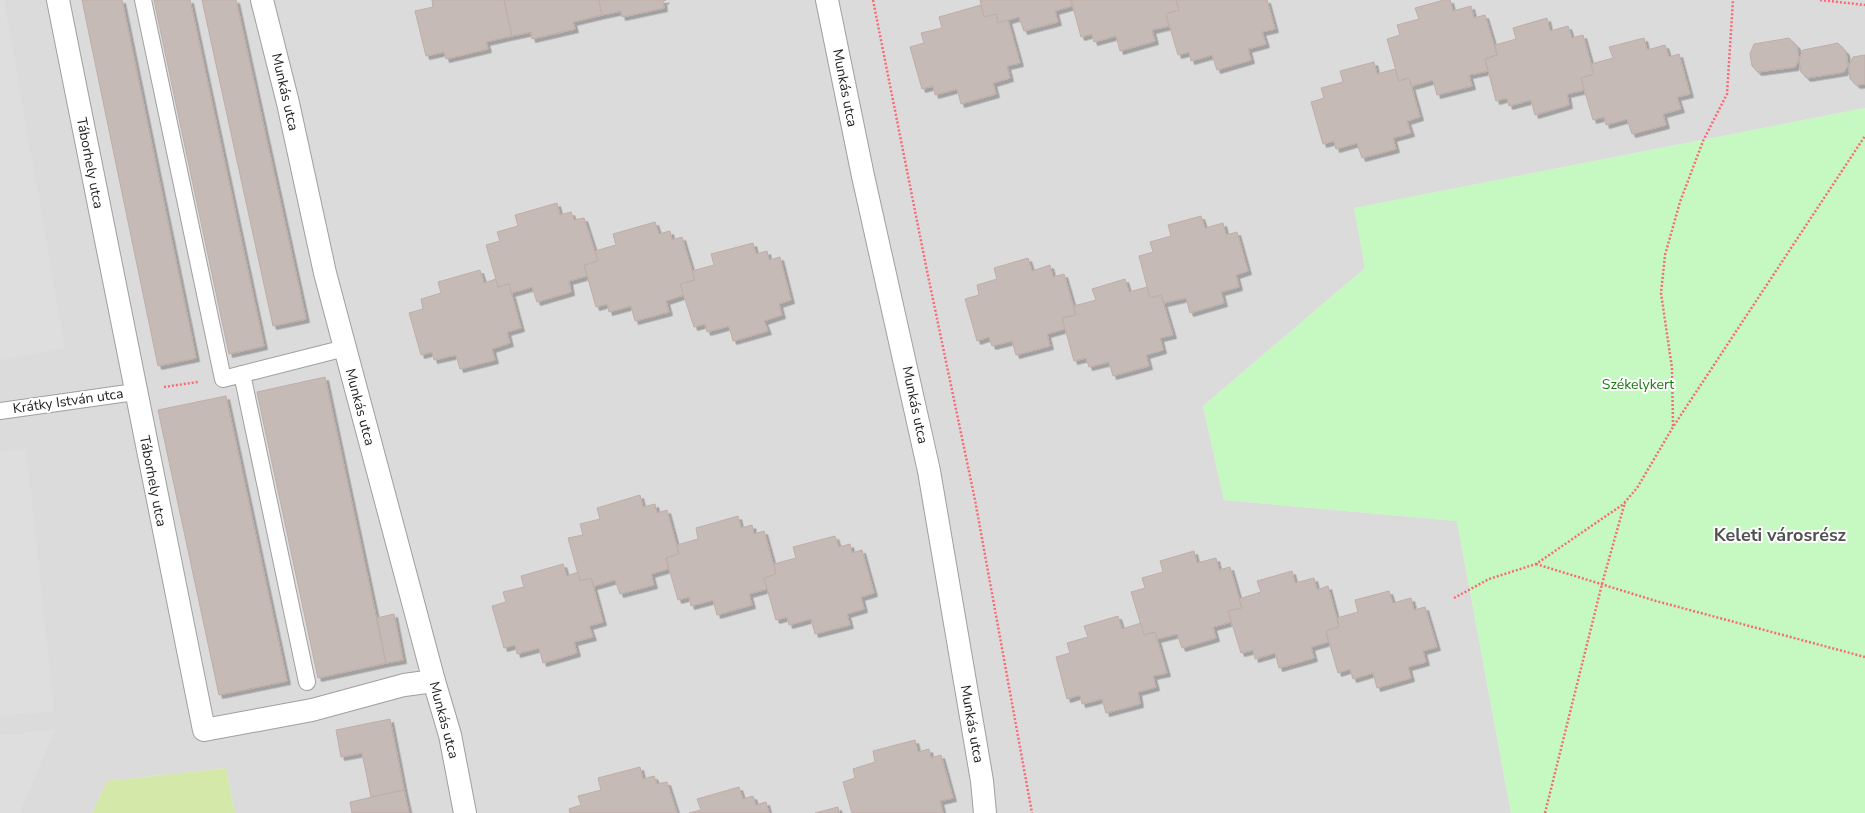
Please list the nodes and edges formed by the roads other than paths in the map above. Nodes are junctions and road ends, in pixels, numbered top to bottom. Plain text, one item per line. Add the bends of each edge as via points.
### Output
1 (58, 0) edge
2 (143, 0) edge
3 (262, 0) edge
4 (827, 0) edge
5 (345, 348) junction
6 (242, 374) junction
7 (135, 392) junction
8 (0, 411) edge
9 (434, 681) junction
10 (306, 682) dead end
11 (465, 813) edge
12 (985, 813) edge

1 - 7 street, Táborhely utca
2 - 6 lane via 223,379
3 - 5 street, Munkás utca via 288,103 325,273
4 - 12 street, Munkás utca via 863,176 929,471 982,781
5 - 6 lane
5 - 9 street, Munkás utca
6 - 10 lane
7 - 8 lane, Krátky István utca
7 - 9 street, Táborhely utca via 204,730 312,710 404,686
9 - 11 street, Munkás utca via 450,735

